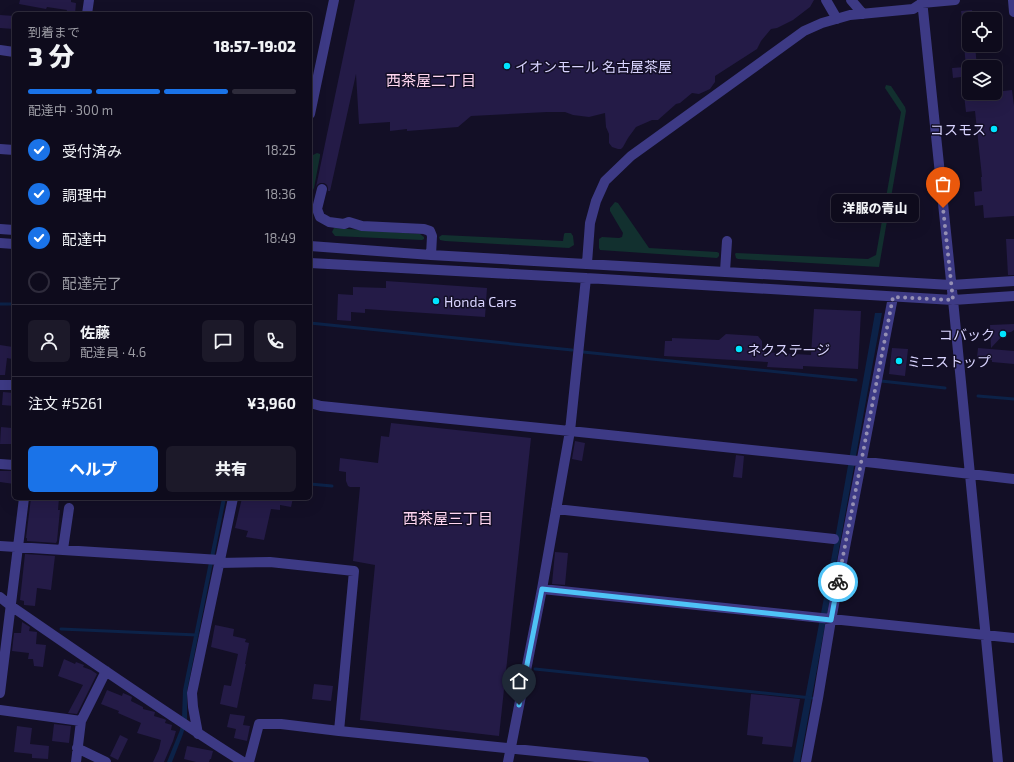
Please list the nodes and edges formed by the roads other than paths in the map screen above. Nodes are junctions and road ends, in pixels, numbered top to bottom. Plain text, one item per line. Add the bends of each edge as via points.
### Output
1 (89, 0) edge
2 (334, 0) edge
3 (826, 0) edge
4 (851, 0) edge
5 (955, 0) edge
6 (1013, 0) edge
7 (922, 2) edge
8 (87, 12) edge
9 (1014, 12) edge
10 (863, 14) junction
11 (837, 19) junction
12 (0, 50) edge
13 (12, 52) edge
14 (312, 104) edge
15 (0, 149) edge
16 (12, 150) edge
17 (322, 189) dead end
18 (0, 229) edge
19 (12, 230) edge
20 (727, 241) dead end
21 (0, 243) edge
22 (12, 244) edge
23 (312, 246) edge
24 (431, 255) junction
25 (312, 263) edge
26 (587, 263) junction
27 (725, 271) junction
28 (586, 278) junction
29 (1014, 281) edge
30 (951, 285) junction
31 (1014, 296) edge
32 (893, 297) junction
33 (953, 300) junction
34 (0, 385) edge
35 (12, 385) edge
36 (312, 404) edge
37 (570, 431) junction
38 (859, 461) junction
39 (0, 464) edge
40 (12, 465) edge
41 (970, 474) junction
42 (1014, 479) edge
43 (24, 500) edge
44 (232, 500) edge
45 (69, 508) dead end
46 (556, 509) junction
47 (834, 539) dead end
48 (0, 546) edge
49 (18, 546) junction
50 (63, 549) junction
51 (216, 560) junction
52 (542, 589) junction
53 (0, 597) edge
54 (11, 606) junction
55 (830, 620) junction
56 (4, 626) edge
57 (986, 635) junction
58 (1014, 638) edge
59 (106, 672) junction
60 (0, 693) edge
61 (0, 710) edge
62 (81, 721) junction
63 (339, 731) junction
64 (198, 734) junction
65 (77, 748) junction
66 (510, 748) junction
67 (76, 762) edge
68 (106, 762) edge
69 (243, 762) edge
70 (250, 762) edge
71 (508, 762) edge
72 (644, 762) edge
73 (806, 762) edge
74 (998, 762) edge

1 - 8 street
2 - 14 street
3 - 11 street
4 - 10 street
5 - 7 street
6 - 9 street
7 - 10 street via 913,9
7 - 30 street
10 - 11 street
11 - 26 street via 804,31 631,156 605,181 590,223
12 - 13 street
15 - 16 street
17 - 24 street via 317,209 320,217 329,222 344,224 349,222 362,226 430,231
18 - 19 street
20 - 27 street
21 - 22 street
23 - 24 street
24 - 26 street
25 - 28 street
26 - 27 street
27 - 30 street
28 - 32 street
28 - 37 street
29 - 30 street
30 - 33 street
31 - 33 street
32 - 33 street
32 - 38 street
33 - 41 street
34 - 35 street
36 - 37 street
37 - 38 street
37 - 46 street
38 - 41 street
38 - 55 street
39 - 40 street
41 - 42 street
41 - 57 street
43 - 49 street
44 - 51 street
45 - 50 street
46 - 47 street
46 - 52 street
48 - 49 street
49 - 50 street
49 - 54 street
50 - 51 street
51 - 63 street via 270,562 354,571
51 - 64 street via 192,693
52 - 55 street
52 - 66 street
53 - 54 street
54 - 56 street
54 - 59 street
55 - 57 street
55 - 73 street
56 - 60 street
57 - 58 street
57 - 74 street
59 - 62 street
59 - 64 street
61 - 62 street
62 - 65 street
63 - 66 street
63 - 70 street via 259,724
64 - 69 street
65 - 67 street
65 - 68 street
66 - 71 street
66 - 72 street

